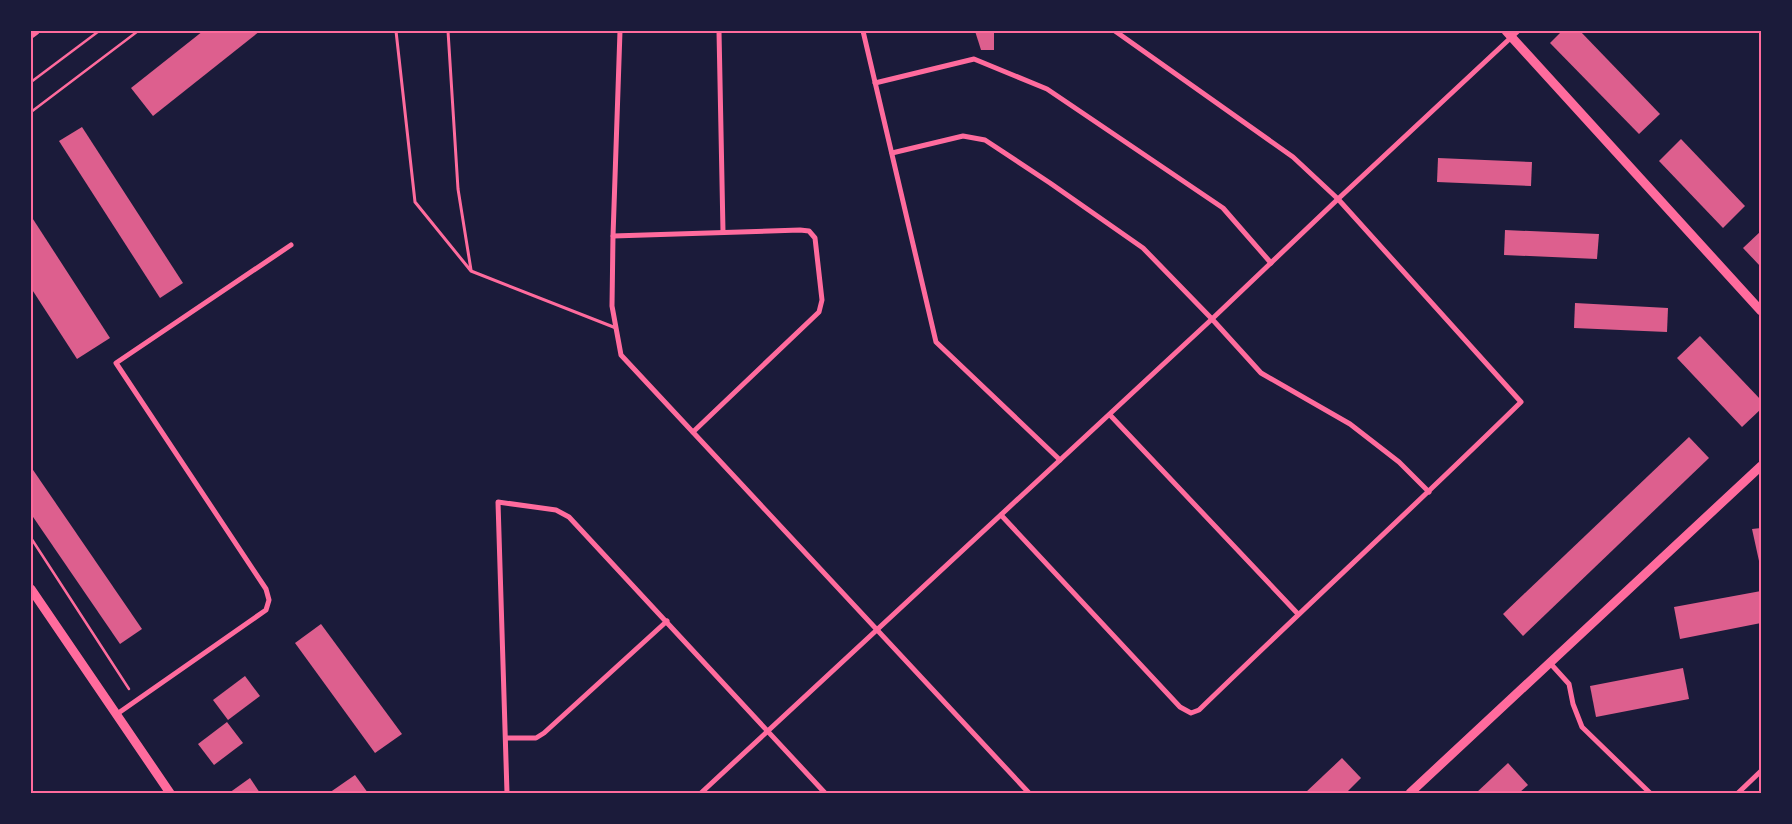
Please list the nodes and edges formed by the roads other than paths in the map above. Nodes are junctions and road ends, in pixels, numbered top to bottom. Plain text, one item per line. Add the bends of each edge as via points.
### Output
1 (35, 31) edge
2 (396, 31) edge
3 (448, 31) edge
4 (620, 31) edge
5 (719, 31) edge
6 (864, 31) edge
7 (1115, 31) edge
8 (1512, 33) edge
9 (31, 34) edge
10 (876, 83) junction
11 (892, 153) junction
12 (1338, 199) junction
13 (723, 232) junction
14 (613, 236) junction
15 (290, 245) dead end
16 (1271, 263) junction
17 (471, 271) junction
18 (1761, 311) edge
19 (1212, 320) junction
20 (616, 329) junction
21 (1110, 415) junction
22 (693, 432) junction
23 (1060, 460) junction
24 (1761, 466) edge
25 (1429, 492) junction
26 (1001, 515) junction
27 (31, 589) edge
28 (1298, 614) junction
29 (667, 621) junction
30 (878, 630) junction
31 (1550, 663) junction
32 (117, 714) junction
33 (768, 730) junction
34 (506, 738) junction
35 (1761, 771) edge
36 (1755, 776) junction
37 (1761, 782) edge
38 (170, 793) edge
39 (506, 793) edge
40 (701, 793) edge
41 (825, 793) edge
42 (1029, 793) edge
43 (1410, 793) edge
44 (1650, 793) edge
45 (1738, 793) edge

1 - 9 main road
2 - 17 lane via 415,202
3 - 17 lane via 458,189
4 - 14 street
5 - 13 street
6 - 10 street
7 - 12 street via 1293,157
8 - 12 street
8 - 18 main road
10 - 11 street
10 - 16 street via 974,59 1047,89 1223,208
11 - 19 street via 963,136 984,140 1143,248
11 - 23 street via 936,342
12 - 16 street
12 - 25 street via 1521,402
13 - 14 street
13 - 22 street via 808,231 814,238 822,300 819,312
14 - 20 street via 612,306
15 - 32 street via 116,363 266,590 269,600 266,610
16 - 19 street
17 - 20 lane
19 - 21 street
19 - 25 street via 1261,373 1350,424 1399,462
20 - 22 street via 621,355
21 - 23 street
21 - 28 street
22 - 30 street
23 - 26 street
24 - 31 main road
25 - 28 street
26 - 28 street via 1180,707 1190,713 1199,710
26 - 30 street
27 - 32 main road
29 - 33 street
29 - 34 street via 544,733 536,738
29 - 34 street via 569,517 556,510 498,502
30 - 33 street
30 - 42 street
31 - 43 main road
31 - 44 street via 1568,684 1582,727
32 - 38 main road
33 - 40 street
33 - 41 street
34 - 39 street
35 - 36 street
36 - 37 street
36 - 45 street

